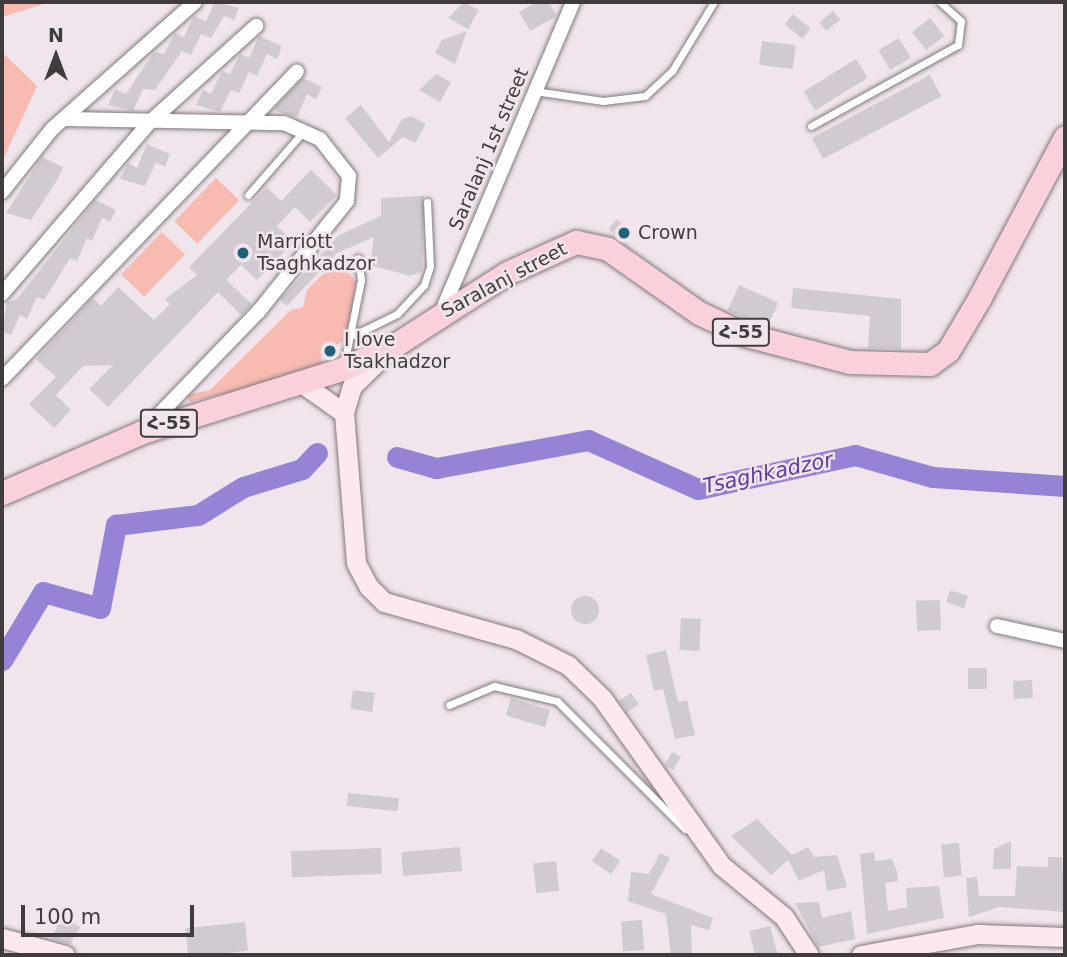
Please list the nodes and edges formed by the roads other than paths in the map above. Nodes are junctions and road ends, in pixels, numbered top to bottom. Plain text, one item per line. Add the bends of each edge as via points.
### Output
1 (195, 2) edge
2 (573, 2) edge
3 (714, 2) edge
4 (940, 2) edge
5 (256, 26) dead end
6 (297, 71) dead end
7 (534, 90) junction
8 (66, 119) junction
9 (151, 121) junction
10 (248, 121) junction
11 (811, 126) dead end
12 (305, 130) junction
13 (1065, 137) edge
14 (2, 192) edge
15 (248, 195) dead end
16 (427, 202) dead end
17 (358, 258) dead end
18 (2, 294) edge
19 (442, 311) junction
20 (354, 335) junction
21 (395, 345) junction
22 (341, 369) junction
23 (2, 379) edge
24 (303, 384) junction
25 (344, 413) junction
26 (142, 432) junction
27 (2, 493) edge
28 (997, 626) dead end
29 (1065, 641) edge
30 (449, 705) dead end
31 (710, 850) junction
32 (1065, 937) edge
33 (2, 938) edge
34 (65, 955) edge
35 (810, 955) edge
36 (861, 955) edge

1 - 8 street
2 - 7 street, Saralanj 1st street
3 - 7 lane via 673,71 645,96 603,101
4 - 11 lane via 961,20 958,45
5 - 9 street
6 - 10 street
7 - 19 street, Saralanj 1st street
8 - 9 street
8 - 14 street
9 - 10 street
9 - 18 street
10 - 12 street
10 - 23 street
12 - 15 lane
12 - 26 street via 349,176 347,201 257,312
13 - 19 main road, Saralanj street / Հ-55 via 948,351 930,364 850,362 746,335 699,313 592,243 551,250
16 - 20 lane via 430,267 424,285 397,314
17 - 20 lane
19 - 21 main road, Saralanj street / Հ-55
20 - 22 lane
21 - 22 main road, Saralanj street / Հ-55
21 - 25 street via 352,386
22 - 24 main road, Հ-55
24 - 25 street
24 - 26 main road, Հ-55
25 - 31 street via 356,563 369,587 384,602 516,639 568,665 602,698
26 - 27 main road, Հ-55
28 - 29 street
30 - 31 lane via 494,686 557,701 621,771
31 - 35 street via 784,918
32 - 36 street via 978,934
33 - 34 street

